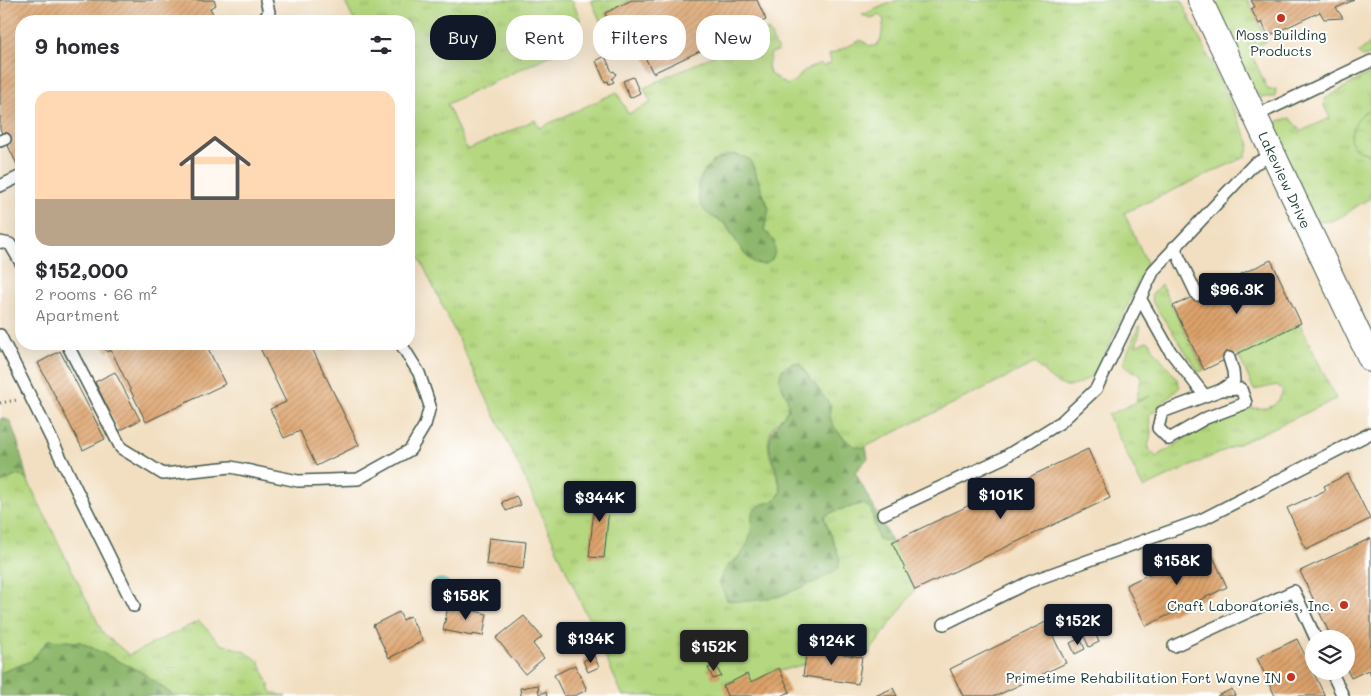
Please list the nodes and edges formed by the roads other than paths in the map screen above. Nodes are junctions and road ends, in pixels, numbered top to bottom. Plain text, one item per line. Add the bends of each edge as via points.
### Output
1 (266, 0) edge
2 (1200, 0) edge
3 (267, 15) edge
4 (1371, 61) edge
5 (1255, 116) junction
6 (1273, 155) junction
7 (15, 179) edge
8 (0, 186) edge
9 (0, 242) edge
10 (1174, 247) junction
11 (15, 253) edge
12 (1197, 295) dead end
13 (1140, 298) junction
14 (0, 335) edge
15 (70, 350) edge
16 (405, 350) edge
17 (1228, 358) dead end
18 (1371, 360) edge
19 (1221, 390) junction
20 (1205, 396) junction
21 (1371, 433) edge
22 (883, 514) dead end
23 (134, 606) dead end
24 (944, 624) dead end
25 (1312, 630) edge
26 (1174, 646) dead end
27 (1335, 680) edge
28 (1343, 696) edge

1 - 3 lane
2 - 5 street, Lakeview Drive
4 - 5 lane
5 - 6 street, Lakeview Drive
6 - 10 lane via 1254,164
6 - 18 street, Lakeview Drive
7 - 8 lane
9 - 11 lane via 10,244
10 - 12 lane
10 - 13 lane via 1154,270
13 - 20 lane via 1170,351
13 - 22 lane via 1096,389 1062,422 1003,458
14 - 23 lane
15 - 16 lane via 121,448 163,474 231,467 298,481 358,479 410,450 425,425 430,406 419,373
17 - 19 lane via 1234,381
19 - 20 lane
19 - 20 lane via 1241,389 1246,404 1206,418 1169,439 1158,428 1162,412
21 - 24 lane via 1201,520 1029,582
25 - 26 lane via 1294,591
27 - 28 lane

